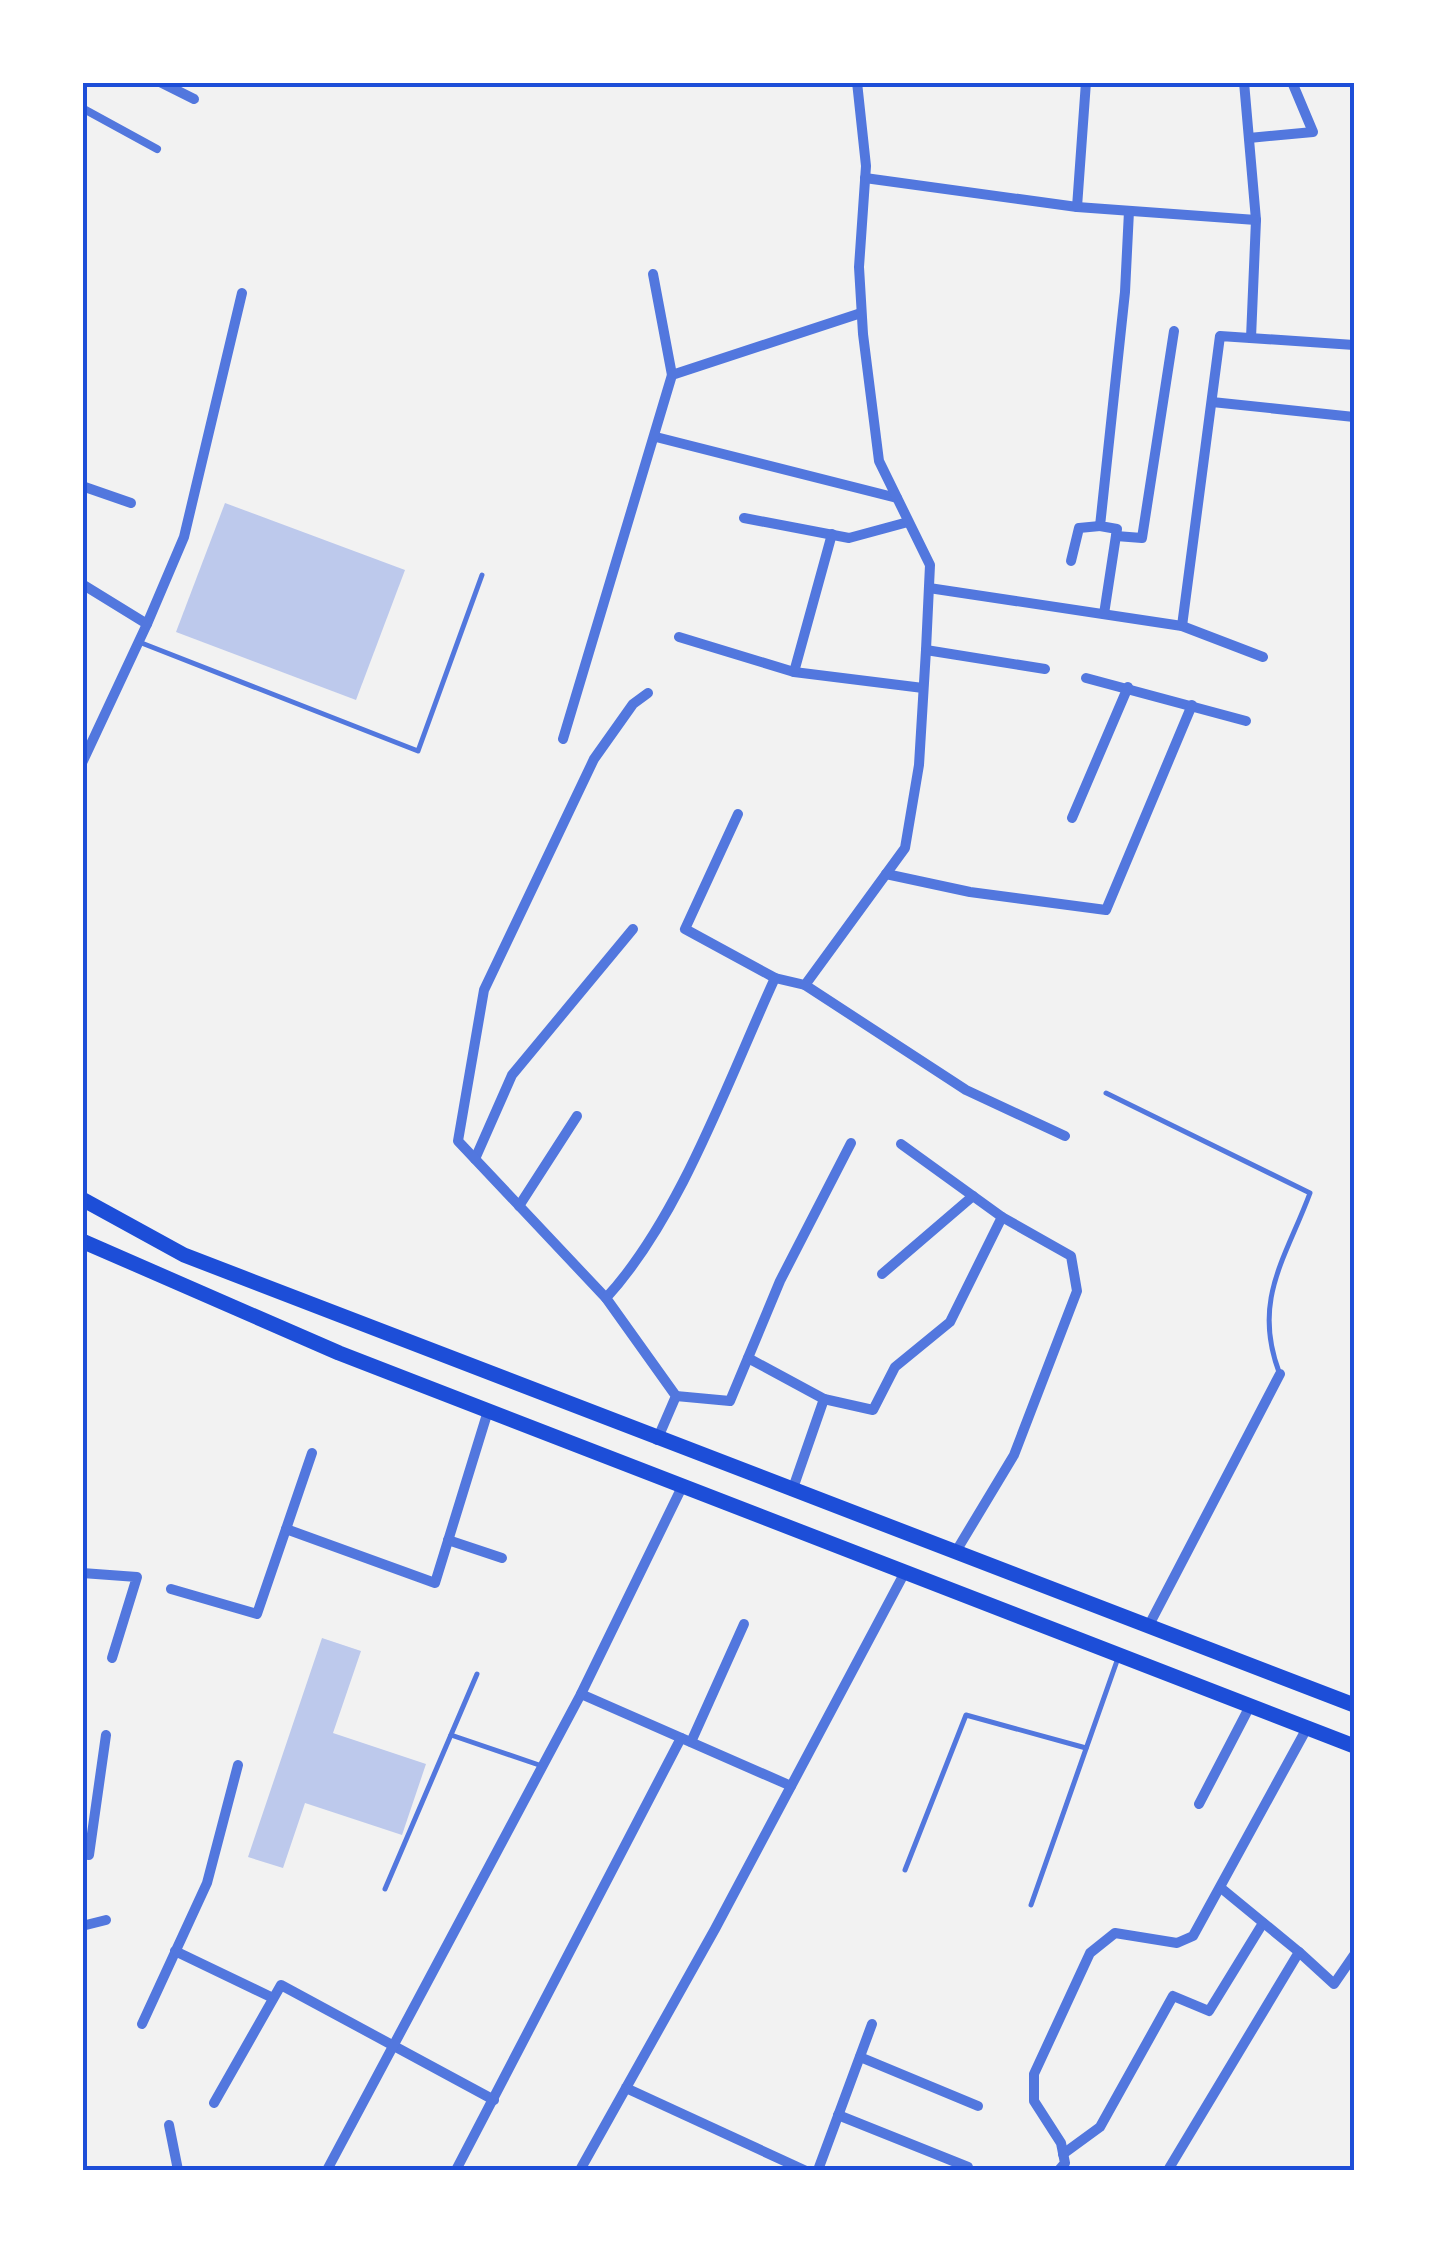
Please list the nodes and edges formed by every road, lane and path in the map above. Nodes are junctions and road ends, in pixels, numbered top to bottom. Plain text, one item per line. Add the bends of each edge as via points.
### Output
1 (160, 82) edge
2 (857, 82) edge
3 (1086, 82) edge
4 (1244, 82) edge
5 (1292, 82) edge
6 (194, 99) dead end
7 (82, 108) edge
8 (1249, 138) junction
9 (157, 149) dead end
10 (864, 178) junction
11 (1078, 208) junction
12 (1129, 211) junction
13 (1256, 220) junction
14 (653, 274) dead end
15 (242, 293) dead end
16 (861, 313) junction
17 (82, 329) edge
18 (1174, 331) dead end
19 (1251, 338) junction
20 (1354, 345) edge
21 (83, 351) edge
22 (672, 375) junction
23 (82, 380) edge
24 (1212, 402) junction
25 (1354, 417) edge
26 (656, 436) junction
27 (82, 486) edge
28 (897, 498) junction
29 (132, 503) dead end
30 (744, 518) dead end
31 (908, 522) junction
32 (1100, 526) junction
33 (832, 534) junction
34 (1116, 536) junction
35 (1071, 561) dead end
36 (482, 575) dead end
37 (82, 584) edge
38 (928, 588) junction
39 (1104, 614) junction
40 (147, 624) junction
41 (1182, 626) junction
42 (678, 637) dead end
43 (139, 642) junction
44 (926, 650) junction
45 (1263, 656) dead end
46 (1045, 669) dead end
47 (794, 672) junction
48 (1086, 678) dead end
49 (1128, 687) junction
50 (923, 688) junction
51 (648, 693) dead end
52 (1192, 706) junction
53 (1246, 720) dead end
54 (563, 740) dead end
55 (82, 763) edge
56 (738, 814) dead end
57 (1072, 818) dead end
58 (886, 874) junction
59 (634, 929) dead end
60 (776, 978) junction
61 (805, 985) junction
62 (1106, 1093) dead end
63 (577, 1116) dead end
64 (1065, 1136) dead end
65 (851, 1143) dead end
66 (901, 1144) dead end
67 (474, 1159) junction
68 (973, 1196) junction
69 (82, 1199) edge
70 (519, 1206) junction
71 (1002, 1217) junction
72 (82, 1241) edge
73 (882, 1274) dead end
74 (606, 1298) junction
75 (748, 1358) junction
76 (1280, 1374) joint
77 (676, 1396) junction
78 (824, 1399) junction
79 (488, 1411) junction
80 (658, 1440) junction
81 (312, 1453) dead end
82 (682, 1486) junction
83 (792, 1491) junction
84 (286, 1529) junction
85 (448, 1540) junction
86 (955, 1552) junction
87 (502, 1558) dead end
88 (905, 1572) junction
89 (82, 1573) edge
90 (170, 1589) dead end
91 (744, 1624) dead end
92 (1148, 1627) junction
93 (1119, 1655) junction
94 (112, 1658) dead end
95 (477, 1674) dead end
96 (581, 1694) junction
97 (1354, 1705) edge
98 (1250, 1706) junction
99 (1307, 1728) junction
100 (450, 1734) junction
101 (106, 1735) dead end
102 (686, 1740) junction
103 (1354, 1746) edge
104 (1086, 1748) junction
105 (238, 1765) dead end
106 (542, 1766) junction
107 (791, 1786) junction
108 (1199, 1804) dead end
109 (82, 1854) edge
110 (905, 1870) dead end
111 (1221, 1888) junction
112 (385, 1889) dead end
113 (1031, 1905) dead end
114 (106, 1920) dead end
115 (1263, 1923) junction
116 (82, 1926) edge
117 (175, 1951) junction
118 (1299, 1952) junction
119 (1354, 1955) edge
120 (273, 1998) junction
121 (142, 2024) dead end
122 (872, 2024) dead end
123 (394, 2044) junction
124 (860, 2057) junction
125 (626, 2088) junction
126 (494, 2100) junction
127 (214, 2102) dead end
128 (978, 2106) dead end
129 (838, 2115) junction
130 (169, 2125) dead end
131 (1063, 2154) junction
132 (968, 2167) dead end
133 (178, 2170) edge
134 (327, 2170) edge
135 (456, 2170) edge
136 (580, 2170) edge
137 (804, 2170) edge
138 (818, 2170) edge
139 (1060, 2170) edge
140 (1168, 2170) edge

1 - 6 street
2 - 10 street
3 - 11 street
4 - 8 street
5 - 8 street via 1313,132
7 - 9 street
8 - 13 street
10 - 11 street
10 - 16 street
11 - 12 street
12 - 13 street
12 - 32 street
13 - 19 street
14 - 22 street
15 - 40 street via 184,537
16 - 22 street
16 - 28 street via 879,461
17 - 21 street
18 - 34 street via 1142,538
19 - 20 street
19 - 24 street via 1220,336
21 - 23 street
22 - 26 street
24 - 25 street
24 - 41 street
26 - 28 street
26 - 54 street
27 - 29 street
28 - 31 street
30 - 33 street
31 - 33 street via 849,538
31 - 38 street via 930,565
32 - 34 street via 1118,529
32 - 35 street via 1078,528
33 - 47 street
34 - 39 street
36 - 43 lane via 418,751
37 - 40 street
38 - 39 street
38 - 44 street
39 - 41 street
40 - 43 street
41 - 45 street
42 - 47 street
43 - 55 street
44 - 46 street
44 - 50 street
47 - 50 street
48 - 49 street
49 - 52 street
49 - 57 street
50 - 58 street via 919,765 904,848
51 - 67 street via 594,759 484,990 458,1141
52 - 53 street
52 - 58 street via 1106,910
56 - 60 street via 685,929
58 - 61 street
59 - 67 street via 512,1075
60 - 61 street
60 - 74 street via 635,1267
61 - 64 street via 966,1090
62 - 76 lane via 1310,1193 1266,1313
63 - 70 street
65 - 75 street
66 - 68 street
67 - 70 street
68 - 71 street
68 - 73 street
69 - 80 highway via 184,1256
70 - 74 street
71 - 78 street via 950,1322 896,1366 872,1410
71 - 86 street via 1071,1256 1076,1291 1014,1454
72 - 79 highway
74 - 77 street
75 - 77 street via 730,1401
75 - 78 street
76 - 92 street
77 - 80 street
78 - 83 street
79 - 82 highway
79 - 85 street
80 - 83 highway
81 - 84 street
82 - 88 highway
82 - 96 street
83 - 86 highway
84 - 85 street via 436,1582
84 - 90 street via 257,1614
85 - 87 street
86 - 92 highway
88 - 93 highway
88 - 107 street
89 - 94 street via 137,1577
91 - 102 street
92 - 97 highway
93 - 98 highway
93 - 104 lane
95 - 100 lane
96 - 102 street
96 - 106 street
98 - 99 highway
98 - 108 street
99 - 103 highway
99 - 111 street
100 - 106 lane
100 - 112 lane
101 - 109 street via 89,1854
102 - 107 street
102 - 126 street
104 - 110 lane via 966,1715
104 - 113 lane
105 - 117 street via 207,1882
106 - 123 street
107 - 125 street
111 - 115 street
111 - 131 street via 1193,1936 1177,1943 1115,1934 1090,1953 1034,2074 1034,2101
114 - 116 street
115 - 118 street
115 - 131 street via 1209,2011 1172,1996 1100,2127
117 - 120 street
117 - 121 street
118 - 119 street via 1334,1984
118 - 140 street
120 - 123 street via 281,1984
120 - 127 street
122 - 124 street
123 - 126 street
123 - 134 street
124 - 128 street
124 - 129 street
125 - 136 street
125 - 137 street
126 - 135 street
129 - 132 street
129 - 138 street
130 - 133 street
131 - 139 street

